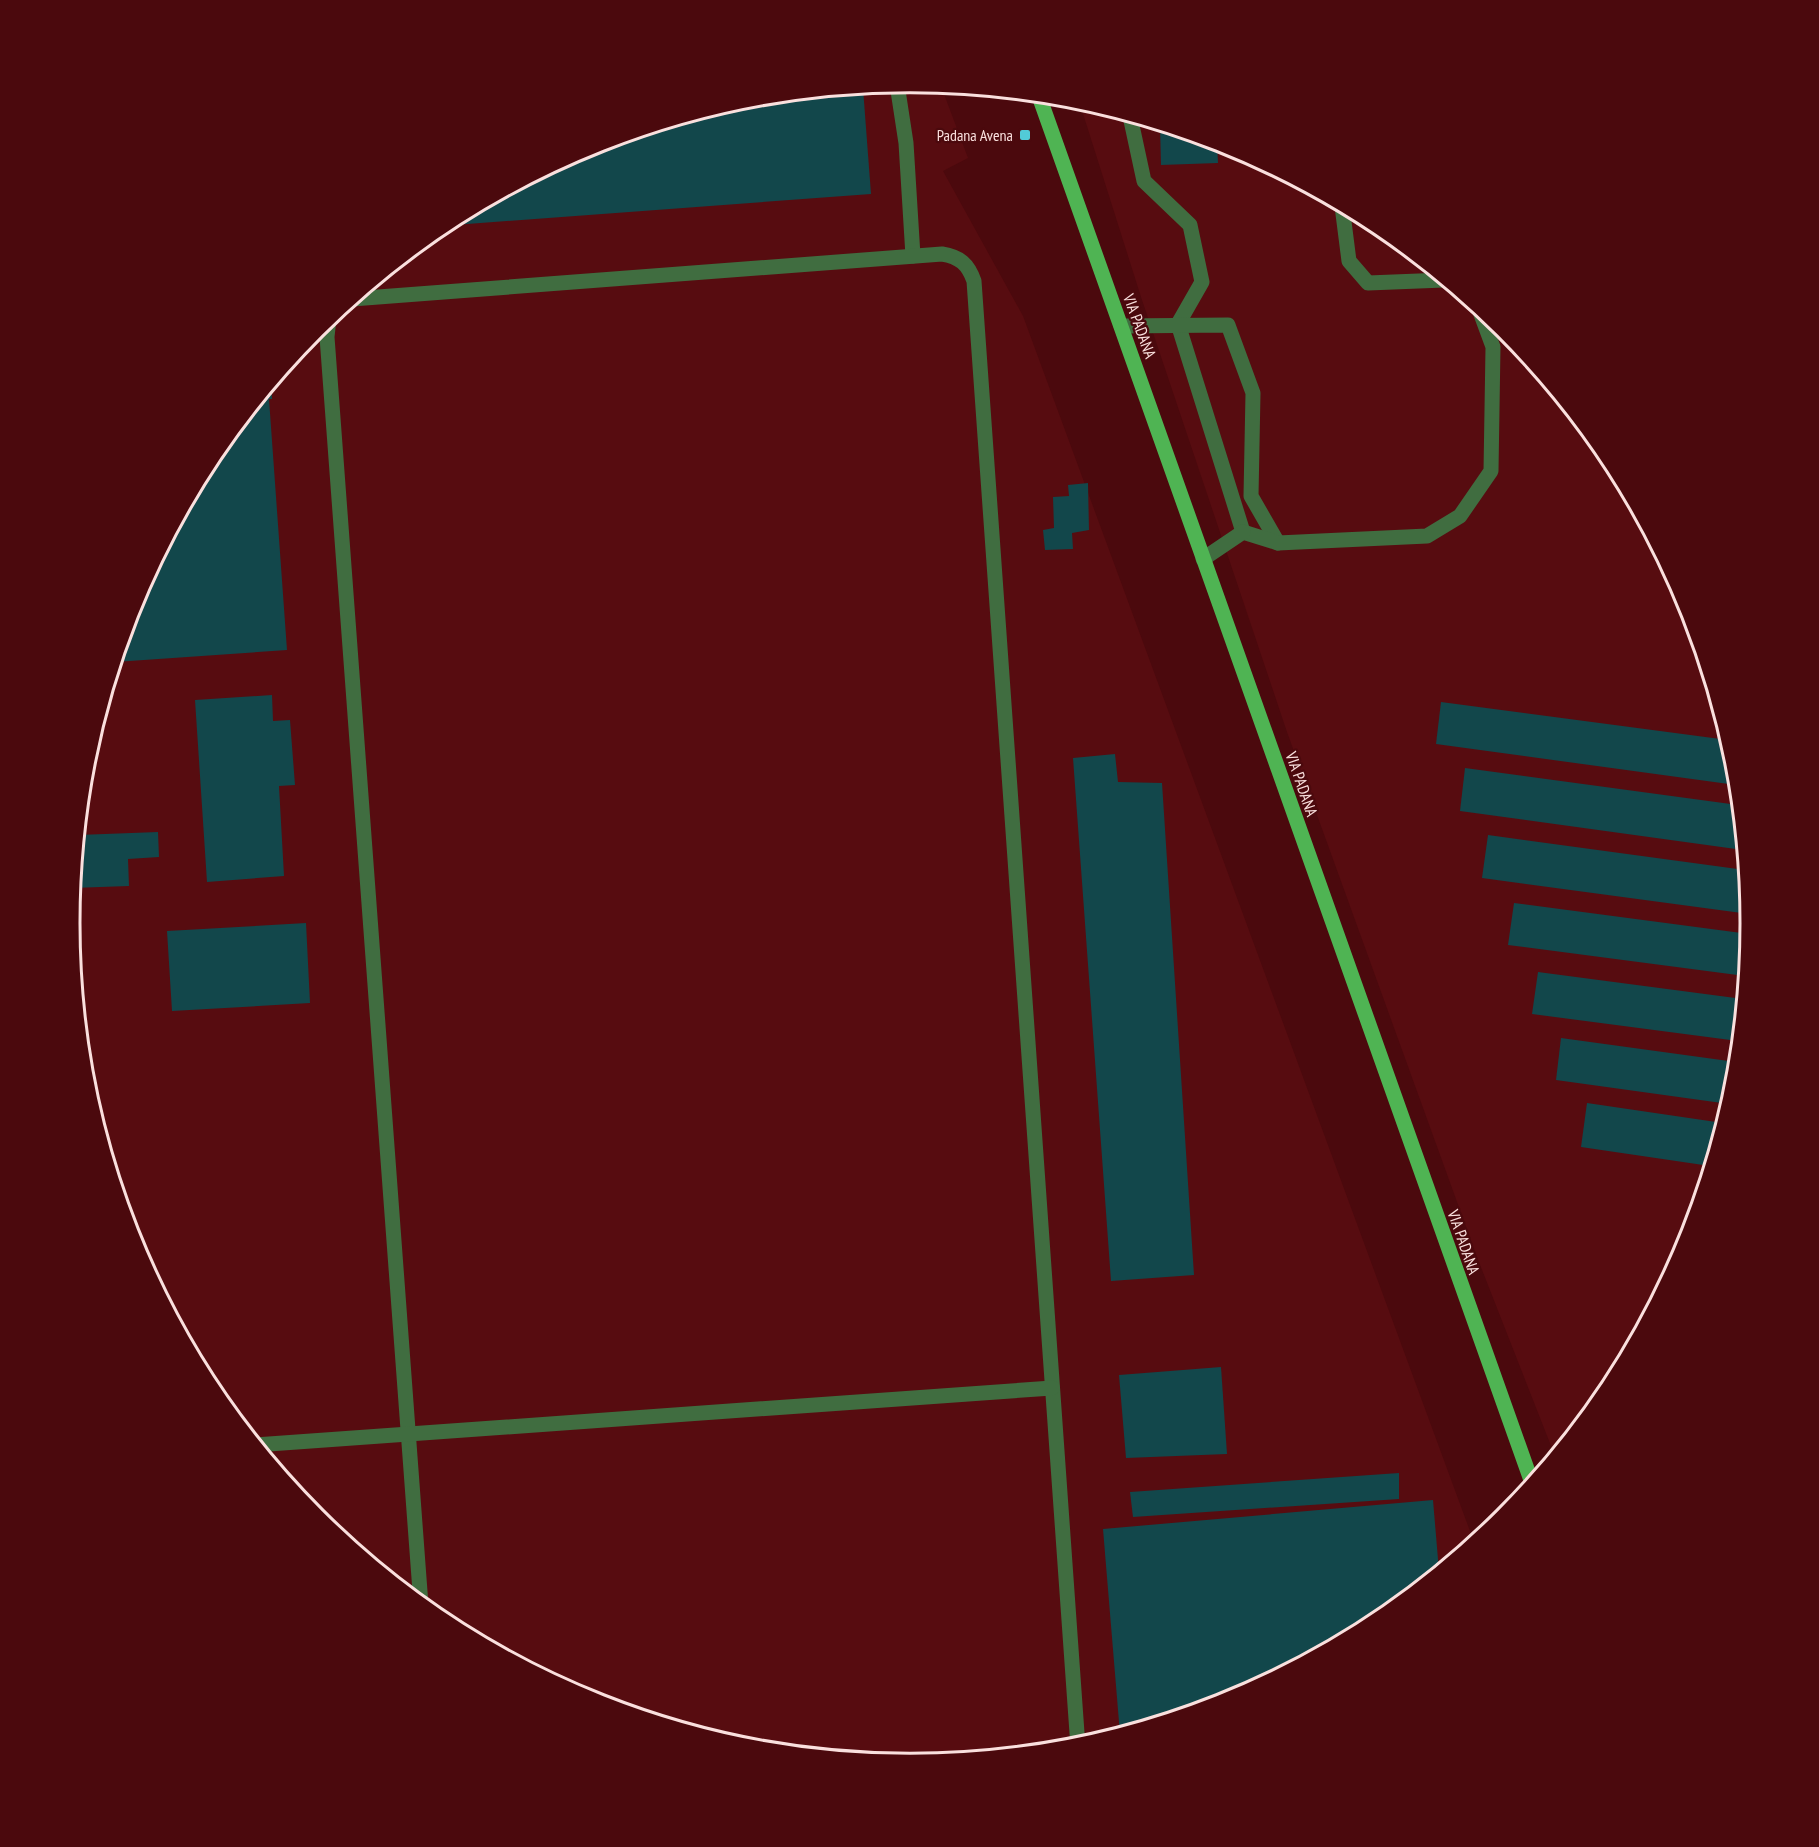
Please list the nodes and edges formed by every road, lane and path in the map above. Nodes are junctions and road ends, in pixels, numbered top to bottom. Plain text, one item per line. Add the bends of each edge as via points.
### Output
1 (898, 93) edge
2 (1042, 105) edge
3 (1132, 124) edge
4 (1343, 216) edge
5 (913, 256) junction
6 (1434, 280) edge
7 (364, 297) edge
8 (1178, 324) junction
9 (1121, 327) junction
10 (1486, 327) edge
11 (327, 333) edge
12 (1243, 532) junction
13 (1278, 543) junction
14 (1203, 559) junction
15 (1052, 1388) junction
16 (408, 1434) junction
17 (263, 1444) edge
18 (1529, 1476) edge
19 (420, 1594) edge
20 (1077, 1736) edge

1 - 5 lane via 906,143
2 - 9 main road, VIA PADANA
3 - 8 lane via 1144,181 1190,225 1202,282
4 - 6 lane via 1349,261 1368,283
5 - 7 lane
5 - 15 lane via 954,256 964,262 974,281
8 - 9 lane
8 - 12 lane
8 - 13 lane via 1227,325 1253,393 1251,496
9 - 14 main road, VIA PADANA
10 - 13 lane via 1493,347 1491,471 1460,516 1426,536
11 - 16 lane
12 - 13 lane
12 - 14 lane
14 - 18 main road, VIA PADANA
15 - 16 lane
15 - 20 lane
16 - 17 lane
16 - 19 lane

